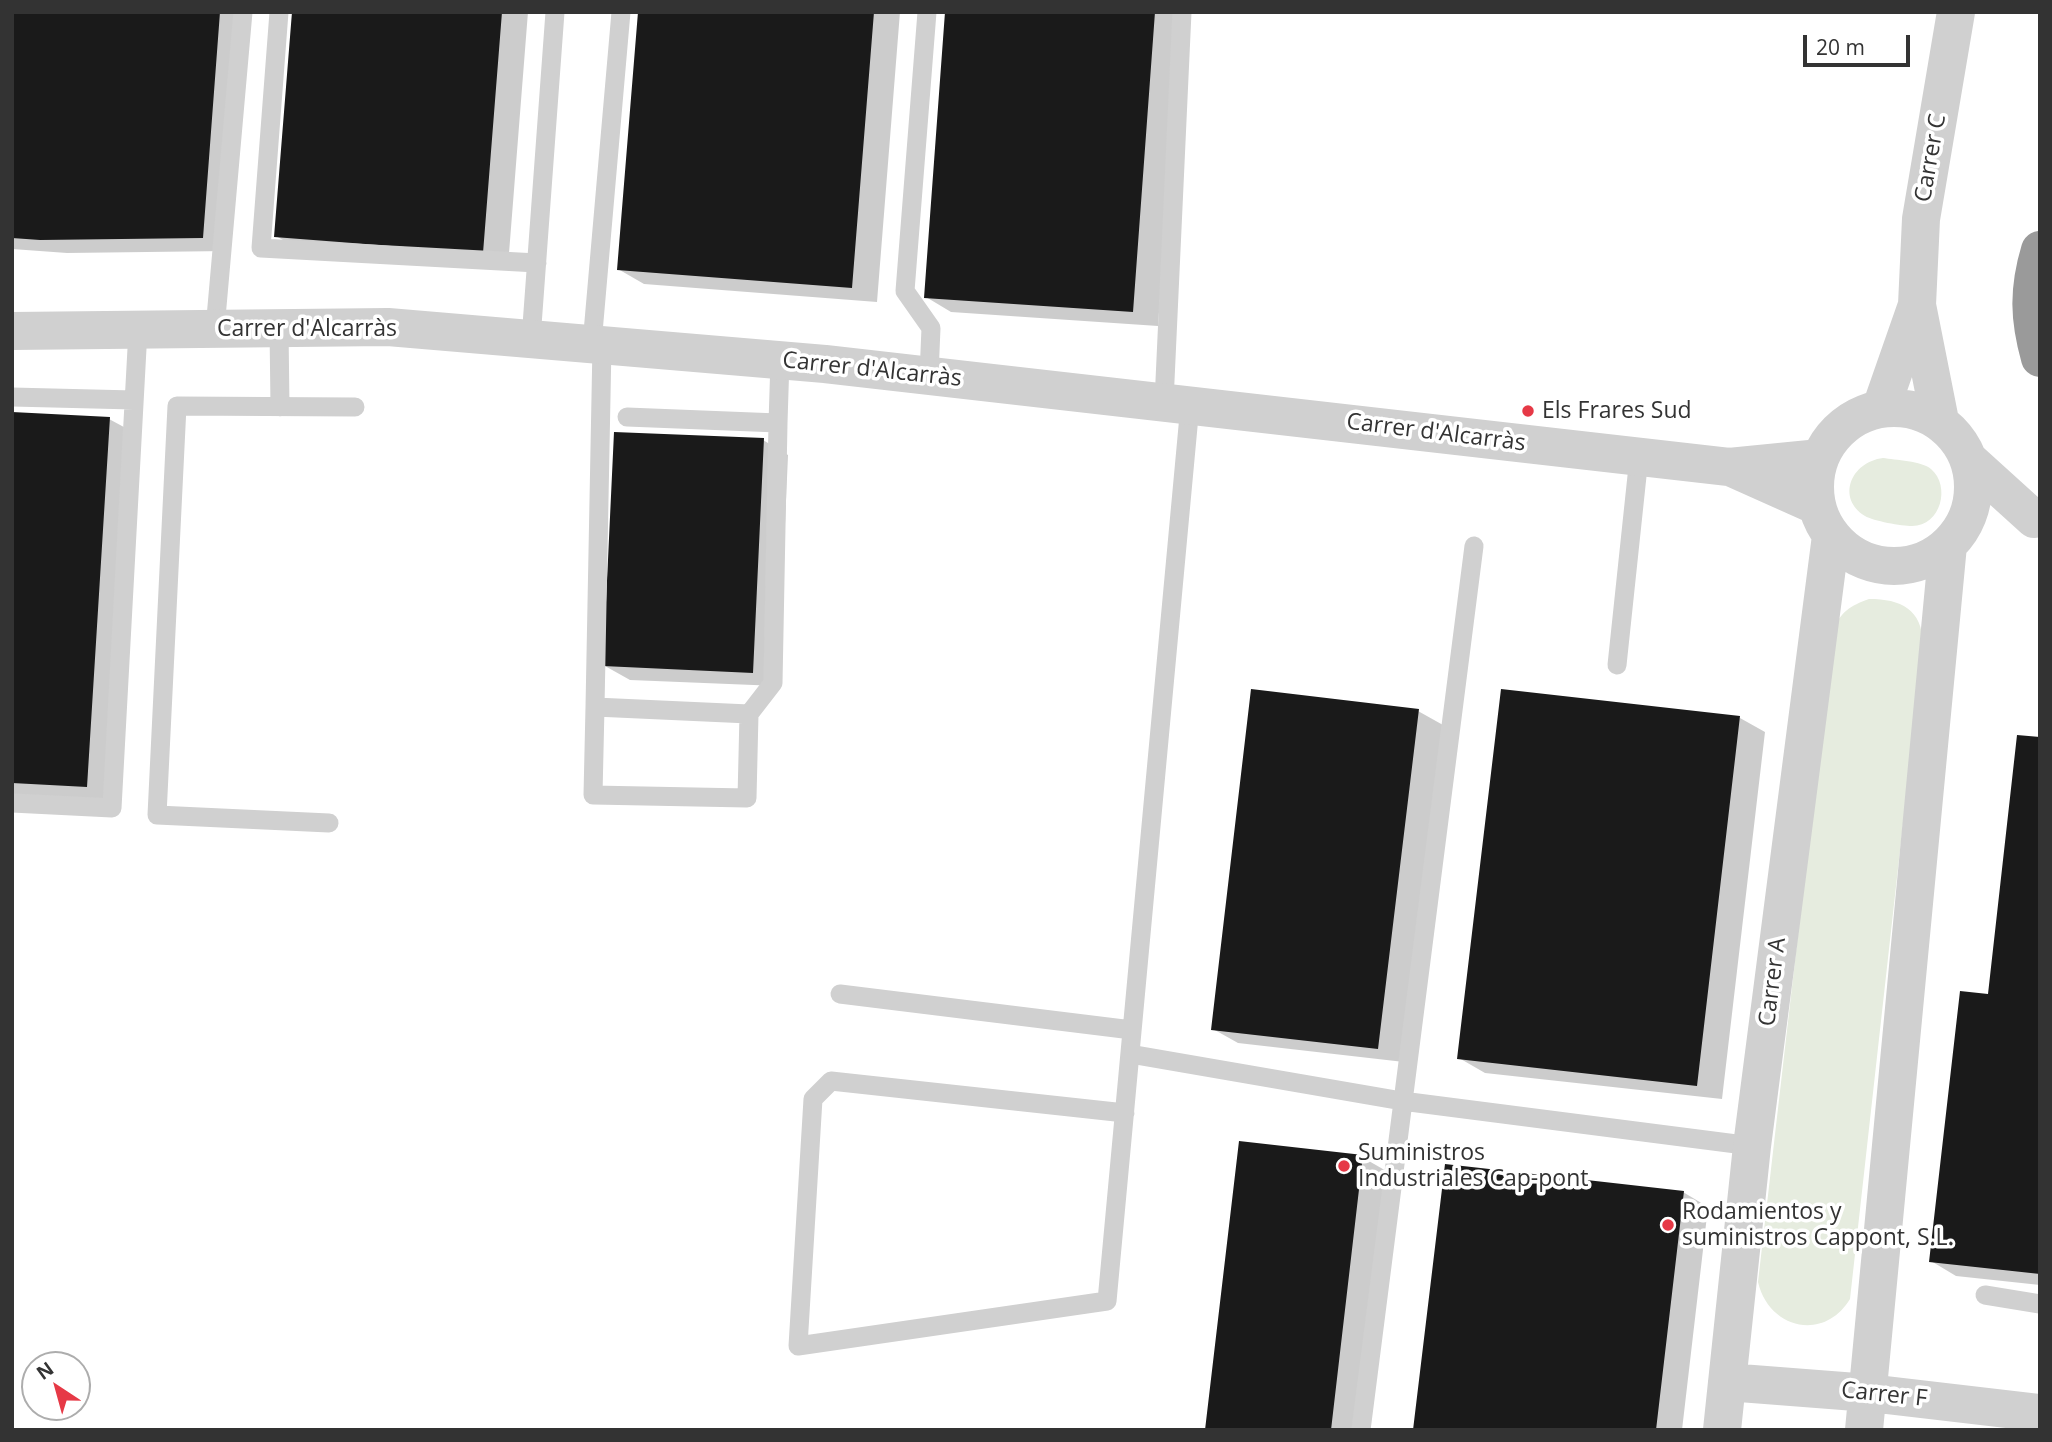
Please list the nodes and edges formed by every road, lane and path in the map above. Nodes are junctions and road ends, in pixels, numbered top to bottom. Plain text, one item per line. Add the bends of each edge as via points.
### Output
1 (243, 12) edge
2 (279, 12) edge
3 (555, 12) edge
4 (621, 12) edge
5 (927, 12) edge
6 (1182, 12) edge
7 (1956, 12) edge
8 (2040, 250) edge
9 (537, 264) junction
10 (1917, 305) junction
11 (279, 328) junction
12 (215, 329) junction
13 (138, 330) junction
14 (12, 331) edge
15 (531, 339) junction
16 (597, 344) junction
17 (2040, 358) edge
18 (780, 360) junction
19 (929, 376) junction
20 (12, 397) edge
21 (134, 400) junction
22 (1177, 404) junction
23 (280, 407) junction
24 (355, 407) dead end
25 (1881, 408) junction
26 (627, 417) dead end
27 (1940, 421) junction
28 (778, 423) junction
29 (1639, 457) junction
30 (1820, 458) junction
31 (1970, 461) junction
32 (1729, 467) junction
33 (2037, 519) edge
34 (1824, 521) junction
35 (1954, 538) junction
36 (1474, 546) dead end
37 (1617, 665) dead end
38 (595, 708) junction
39 (749, 714) junction
40 (12, 803) edge
41 (329, 823) dead end
42 (840, 994) dead end
43 (1132, 1030) junction
44 (1130, 1054) junction
45 (1402, 1101) junction
46 (1125, 1113) junction
47 (1752, 1146) junction
48 (1985, 1296) dead end
49 (2040, 1304) edge
50 (1727, 1382) junction
51 (1868, 1393) junction
52 (2040, 1413) edge
53 (1361, 1430) edge
54 (1722, 1430) edge
55 (1864, 1430) edge

1 - 12 lane
2 - 9 lane via 261,248
3 - 9 lane
4 - 16 lane
5 - 19 lane via 905,291 931,328
6 - 22 lane
7 - 10 street, Carrer C via 1921,219
8 - 17 highway via 2030,293 2032,331
9 - 15 lane
10 - 25 street, Carrer C
10 - 27 street, Carrer C
11 - 12 street, Carrer d'Alcarràs
11 - 15 street, Carrer d'Alcarràs via 388,327
11 - 23 lane
12 - 13 street, Carrer d'Alcarràs
13 - 14 street, Carrer d'Alcarràs
13 - 21 lane
15 - 16 street, Carrer d'Alcarràs
16 - 18 street, Carrer d'Alcarràs
16 - 38 lane
18 - 19 street, Carrer d'Alcarràs
18 - 28 lane
19 - 22 street, Carrer d'Alcarràs
20 - 21 lane
21 - 40 lane via 112,808
22 - 29 street, Carrer d'Alcarràs
22 - 43 lane
23 - 24 lane
23 - 41 lane via 177,406 157,815
25 - 27 street via 1922,412
25 - 30 street via 1855,417 1834,435
26 - 28 lane
27 - 31 street via 1958,439
28 - 39 lane via 773,683
29 - 32 street, Carrer d'Alcarràs
29 - 37 lane
30 - 32 street, Carrer d'Alcarràs
30 - 34 street via 1814,482
31 - 33 street
31 - 35 street via 1974,485 1970,509
32 - 34 street, Carrer d'Alcarràs
33 - 35 street
34 - 35 street via 1847,552 1890,566 1913,564 1934,555
34 - 47 street, Carrer A
35 - 51 street
36 - 45 lane
38 - 39 lane
38 - 39 lane via 593,795 747,798
42 - 43 lane
43 - 44 lane
44 - 45 lane
44 - 46 lane
45 - 47 lane
45 - 53 lane
46 - 46 lane via 1107,1300 798,1346 813,1099 831,1081
47 - 50 street, Carrer A
48 - 49 lane
50 - 51 street, Carrer F
50 - 54 street, Carrer A
51 - 52 street, Carrer F
51 - 55 street

